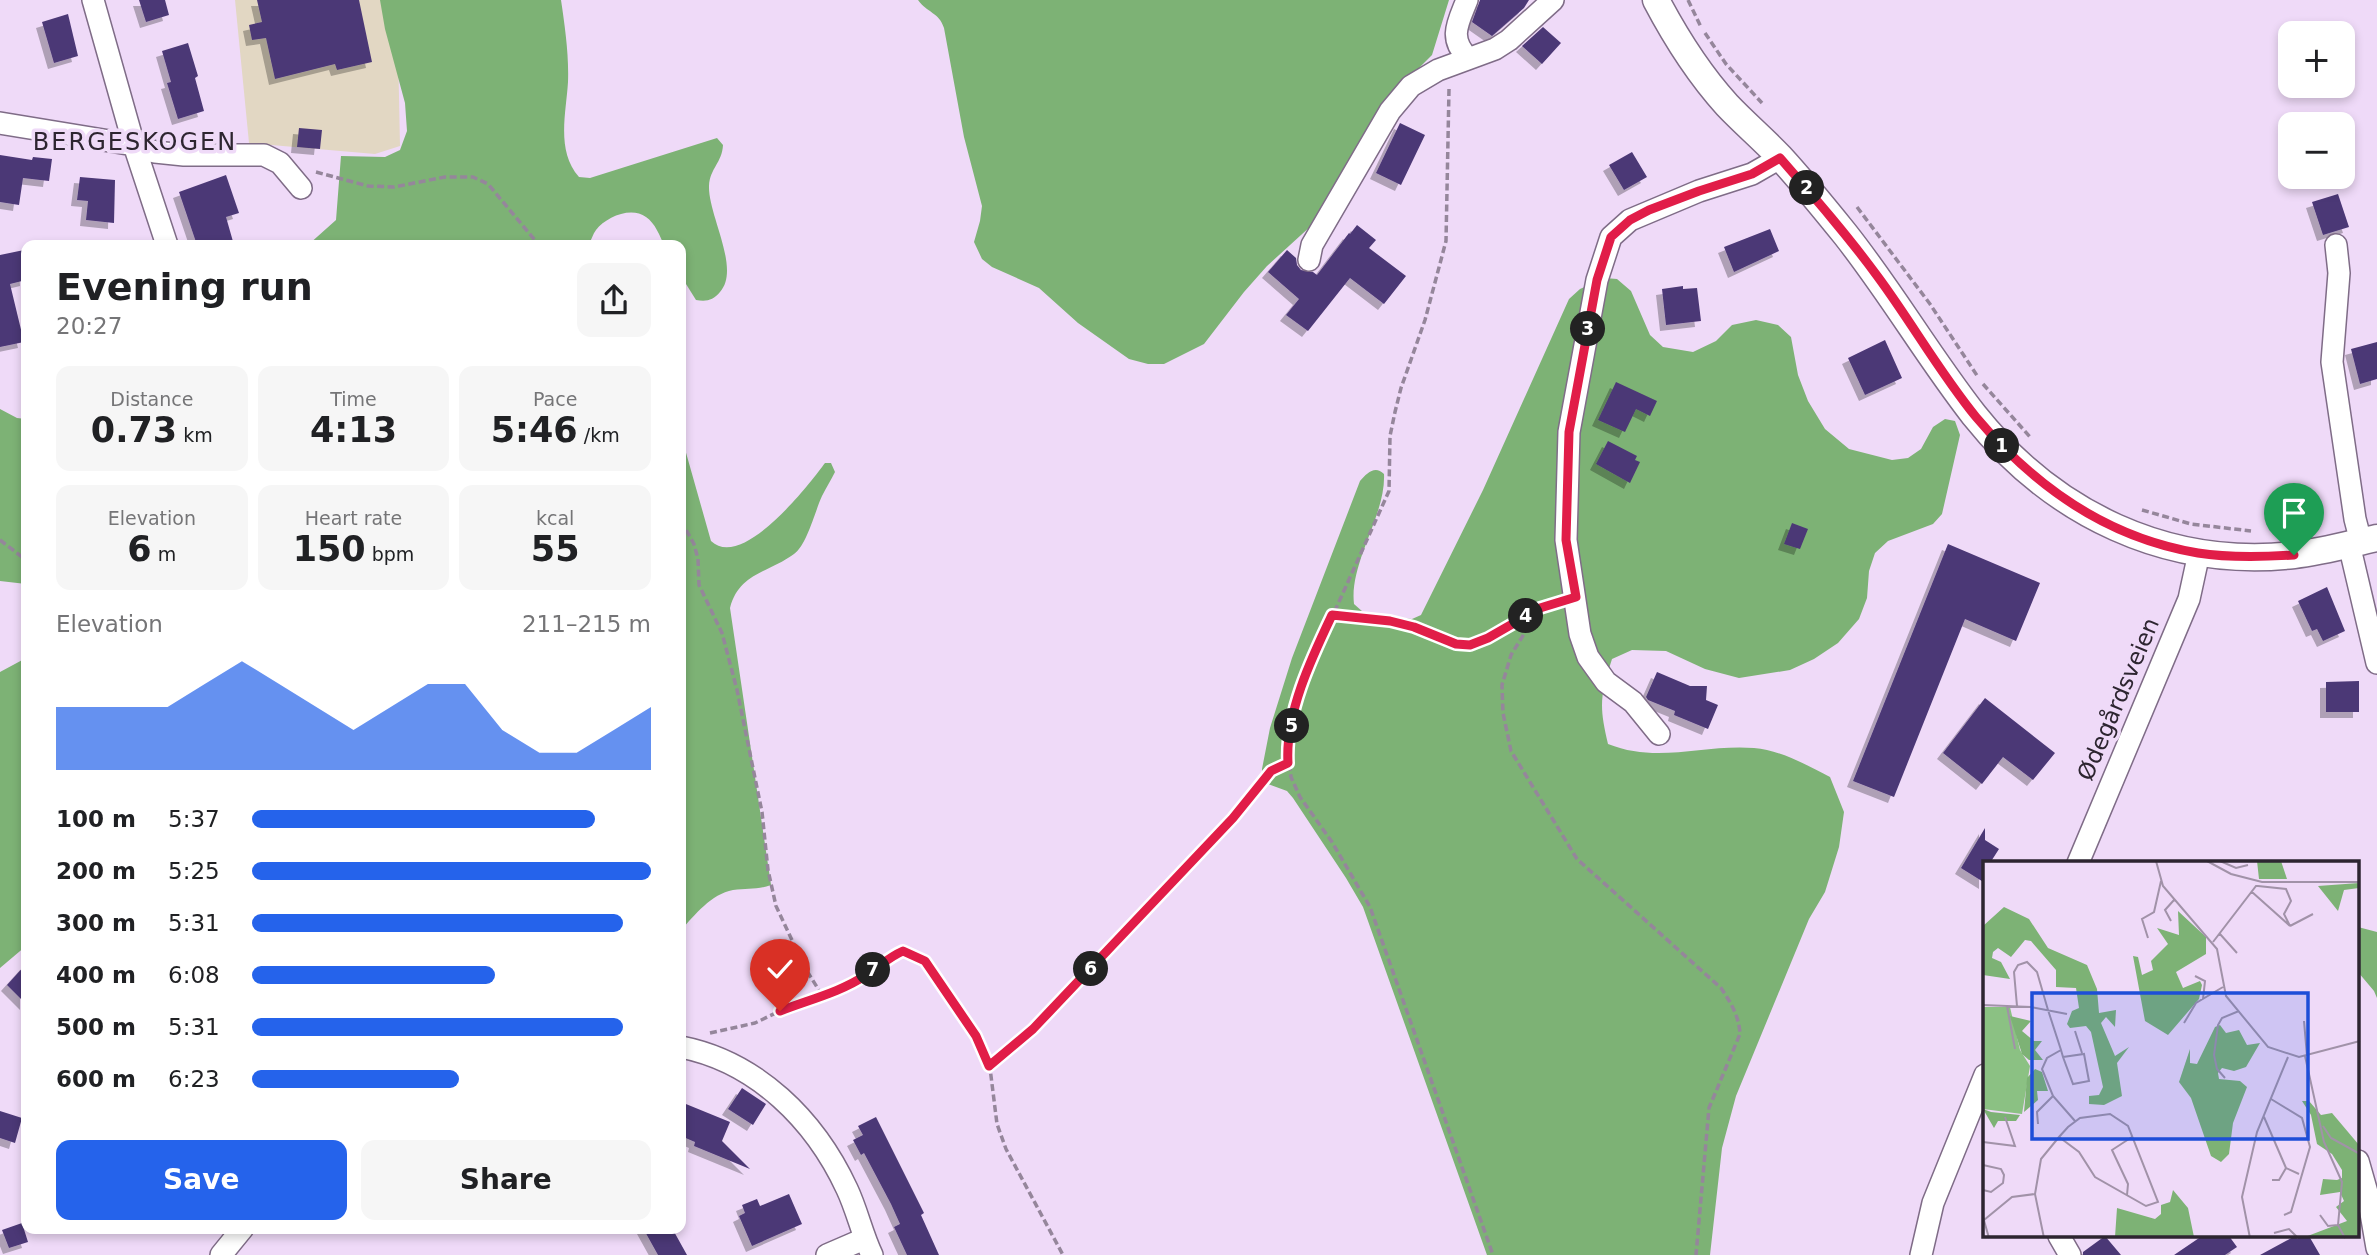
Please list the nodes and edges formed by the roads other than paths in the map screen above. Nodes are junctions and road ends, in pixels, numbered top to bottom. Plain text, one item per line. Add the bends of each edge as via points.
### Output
1 (93, 0) edge
2 (1467, 0) edge
3 (1553, 0) edge
4 (1656, 0) edge
5 (1461, 61) junction
6 (0, 123) edge
7 (134, 145) junction
8 (1780, 158) junction
9 (301, 188) dead end
10 (165, 240) edge
11 (2336, 245) dead end
12 (1309, 260) dead end
13 (2360, 536) edge
14 (2199, 553) junction
15 (2377, 663) edge
16 (1659, 734) dead end
17 (2079, 861) edge
18 (686, 1048) edge
19 (1983, 1080) edge
20 (2360, 1168) edge
21 (2060, 1238) edge
22 (868, 1247) edge
23 (2377, 1248) edge
24 (827, 1255) edge
25 (1920, 1255) edge
26 (2070, 1255) edge

1 - 7 street
2 - 5 street via 1455,40
3 - 5 street via 1495,50
4 - 8 main road via 1692,61 1726,104
5 - 12 street via 1411,86 1390,111 1312,245
6 - 7 street
7 - 9 street via 184,155 264,155 280,163
7 - 10 street
8 - 14 main road via 1878,277 1975,416 2027,471 2097,520
8 - 16 street via 1752,174 1630,220 1611,237 1597,280 1569,432 1566,540 1580,634 1588,657 1606,682 1633,702
11 - 13 street via 2339,273 2332,362
13 - 14 main road via 2294,555
13 - 15 street
14 - 17 street, Ødegårdsveien via 2189,599
18 - 22 street via 759,1079 805,1120 849,1191
19 - 25 street via 1933,1203
20 - 23 street
21 - 26 street
22 - 24 street

